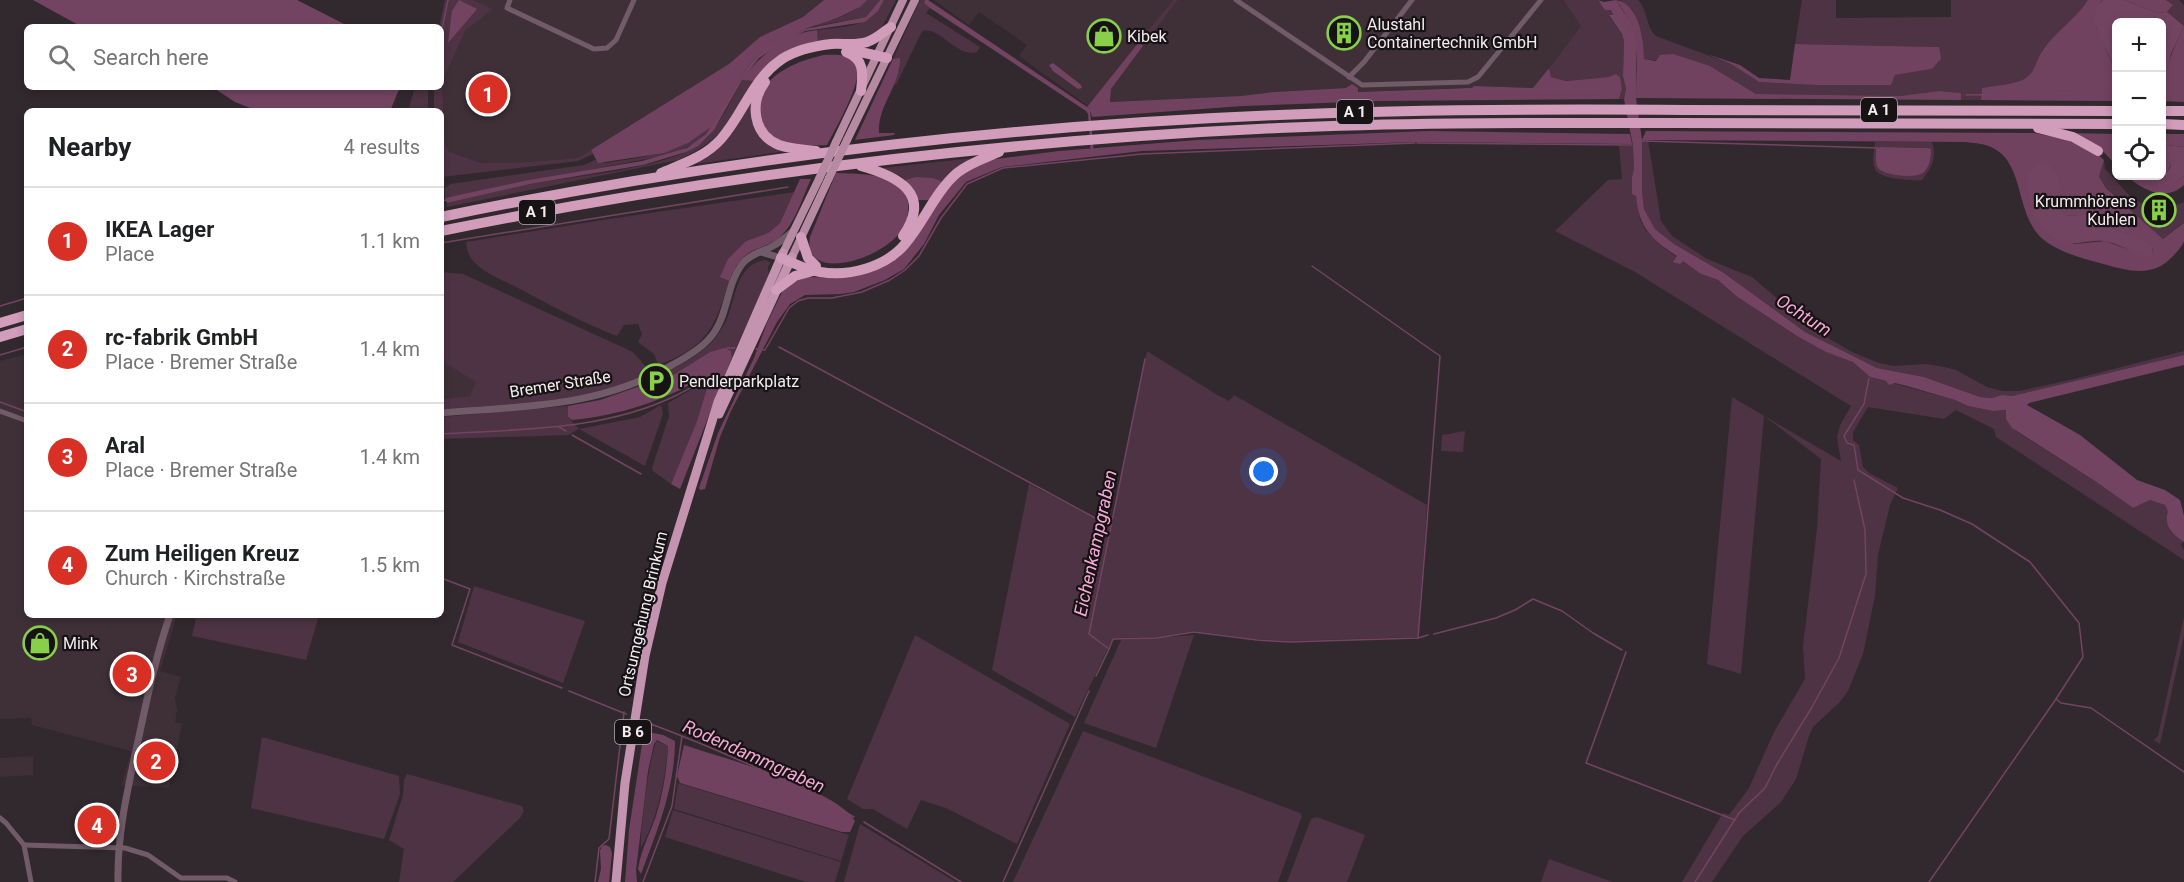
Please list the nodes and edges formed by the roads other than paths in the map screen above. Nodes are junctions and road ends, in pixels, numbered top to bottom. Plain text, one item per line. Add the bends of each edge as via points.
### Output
1 (510, 0) edge
2 (634, 0) edge
3 (903, 0) edge
4 (915, 0) edge
5 (1236, 0) edge
6 (1412, 0) edge
7 (1541, 0) edge
8 (891, 27) junction
9 (858, 45) junction
10 (834, 50) junction
11 (880, 56) junction
12 (1349, 77) junction
13 (861, 90) junction
14 (2112, 111) edge
15 (2166, 111) edge
16 (2184, 111) edge
17 (2017, 124) junction
18 (2112, 124) edge
19 (2166, 124) edge
20 (2184, 124) edge
21 (1012, 147) junction
22 (2098, 151) dead end
23 (828, 153) junction
24 (854, 164) junction
25 (646, 180) junction
26 (444, 216) edge
27 (444, 230) edge
28 (798, 234) junction
29 (764, 250) junction
30 (787, 257) junction
31 (815, 269) junction
32 (776, 290) junction
33 (24, 316) edge
34 (0, 323) edge
35 (24, 330) edge
36 (0, 337) edge
37 (0, 411) edge
38 (444, 413) edge
39 (24, 420) edge
40 (711, 429) junction
41 (169, 618) edge
42 (0, 818) edge
43 (24, 845) junction
44 (118, 848) junction
45 (31, 882) edge
46 (118, 882) edge
47 (235, 882) edge
48 (616, 882) edge

1 - 2 street via 507,8 594,49 607,48 616,40
3 - 8 main road, B 6
4 - 11 main road, B 6
5 - 12 street
6 - 12 street
7 - 12 street via 1488,67 1468,82 1362,85
8 - 9 highway
8 - 11 main road, B 6
9 - 11 highway
9 - 25 highway via 812,47 783,59 764,73 737,117 710,150
10 - 11 highway via 853,49
10 - 13 highway via 858,59
10 - 23 highway via 806,55 777,70 761,87 755,108 760,128 774,142
11 - 13 main road, B 6
11 - 28 main road, B 6, bridge via 847,140
13 - 28 main road, B 6, bridge
14 - 23 highway, A 1 via 1422,110 1291,114 1091,127
15 - 16 highway
17 - 18 highway, A 1
17 - 21 highway, A 1 via 1425,124 1280,128
17 - 22 highway via 2073,137
19 - 20 highway
21 - 24 highway, A 1
21 - 31 highway via 958,173 905,245 888,258 852,272
23 - 25 highway, A 1
24 - 27 highway, A 1 via 661,191
24 - 31 highway via 902,182 913,199 912,219 892,248 868,262
25 - 26 highway, A 1
28 - 29 street, Bremer Straße
28 - 30 main road, B 6
28 - 31 highway
29 - 30 street
29 - 38 street, Bremer Straße via 748,258 738,271 723,317 709,339 654,375 585,399
30 - 31 highway
30 - 32 highway, Ortsumgehung Brinkum / B 6
30 - 40 highway, Ortsumgehung Brinkum / B 6 via 728,377
31 - 32 highway via 795,276
32 - 40 highway, Ortsumgehung Brinkum / B 6
33 - 34 highway
35 - 36 highway
37 - 39 street
40 - 48 highway, Ortsumgehung Brinkum / B 6 via 662,583 645,656 625,783
41 - 44 street via 142,724
42 - 43 street
43 - 44 street
43 - 45 street
44 - 46 street
44 - 47 street via 148,855 181,878 227,878

